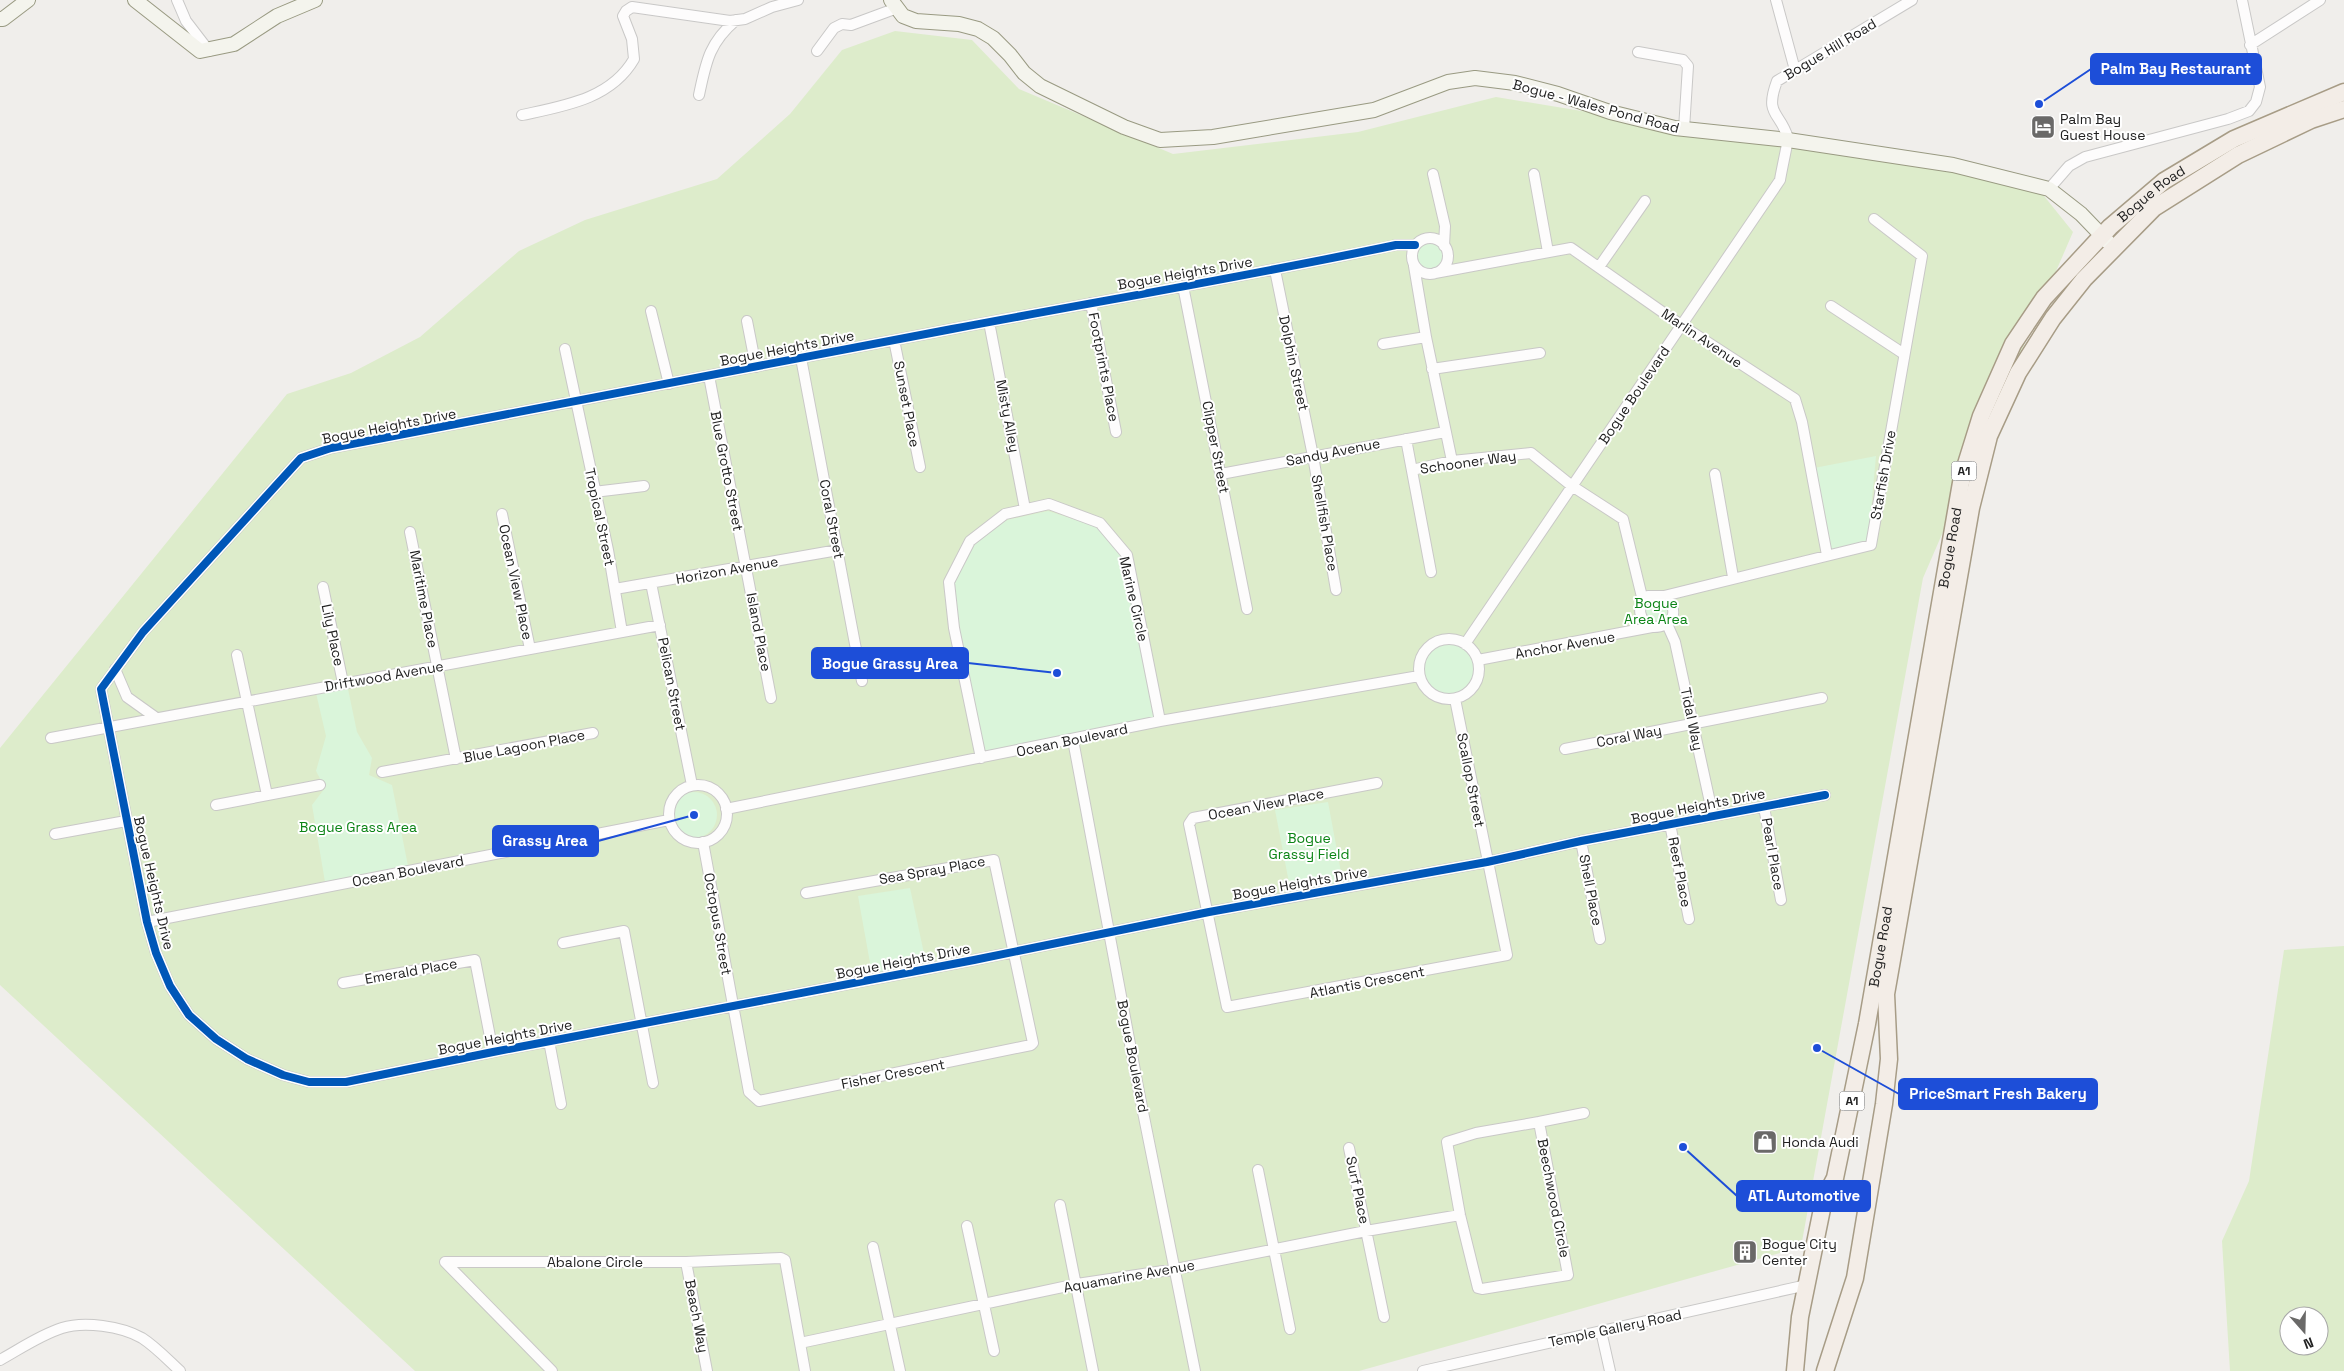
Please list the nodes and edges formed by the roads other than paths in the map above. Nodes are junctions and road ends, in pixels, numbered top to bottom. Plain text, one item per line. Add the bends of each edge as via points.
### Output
1 (28, 0) edge
2 (135, 0) edge
3 (177, 0) edge
4 (315, 0) edge
5 (798, 0) edge
6 (1776, 0) edge
7 (1912, 0) edge
8 (2242, 0) edge
9 (2320, 0) edge
10 (894, 4) edge
11 (0, 19) edge
12 (736, 20) junction
13 (2250, 45) junction
14 (209, 50) junction
15 (817, 51) dead end
16 (1638, 52) dead end
17 (1795, 70) junction
18 (2344, 92) edge
19 (698, 95) dead end
20 (2344, 109) edge
21 (522, 115) dead end
22 (1684, 129) junction
23 (1788, 140) junction
24 (1433, 174) dead end
25 (1534, 174) dead end
26 (2050, 189) junction
27 (1645, 202) dead end
28 (1874, 219) dead end
29 (1445, 226) junction
30 (2102, 236) junction
31 (1434, 239) junction
32 (1396, 245) junction
33 (1415, 245) junction
34 (1444, 246) junction
35 (2114, 248) junction
36 (1548, 252) junction
37 (1448, 257) junction
38 (1413, 264) junction
39 (1599, 268) junction
40 (1463, 269) junction
41 (1275, 270) junction
42 (1432, 274) junction
43 (1416, 285) junction
44 (1183, 286) junction
45 (1091, 303) junction
46 (1831, 306) dead end
47 (651, 311) dead end
48 (747, 321) dead end
49 (989, 322) junction
50 (1681, 325) junction
51 (1426, 337) junction
52 (894, 340) junction
53 (1383, 344) dead end
54 (565, 349) dead end
55 (1540, 353) dead end
56 (1904, 354) junction
57 (801, 358) junction
58 (756, 367) junction
59 (1432, 369) junction
60 (709, 376) junction
61 (668, 384) junction
62 (575, 403) junction
63 (1116, 432) dead end
64 (1445, 432) junction
65 (1406, 439) junction
66 (1313, 456) junction
67 (1452, 461) junction
68 (920, 467) dead end
69 (1412, 470) junction
70 (1222, 474) junction
71 (1715, 474) dead end
72 (644, 486) dead end
73 (1572, 486) junction
74 (594, 492) junction
75 (1025, 509) junction
76 (502, 514) dead end
77 (410, 532) dead end
78 (838, 550) junction
79 (1827, 554) junction
80 (746, 567) junction
81 (1431, 572) dead end
82 (1733, 578) junction
83 (651, 583) junction
84 (323, 587) dead end
85 (615, 589) junction
86 (1336, 590) dead end
87 (1664, 596) junction
88 (1643, 601) junction
89 (1247, 609) dead end
90 (1668, 624) junction
91 (660, 625) junction
92 (1652, 627) junction
93 (622, 632) junction
94 (1465, 644) junction
95 (530, 649) junction
96 (237, 655) dead end
97 (1478, 660) junction
98 (437, 666) junction
99 (115, 669) junction
100 (1419, 676) junction
101 (862, 681) dead end
102 (343, 684) junction
103 (771, 698) dead end
104 (1822, 698) dead end
105 (1455, 699) junction
106 (246, 701) junction
107 (155, 717) junction
108 (1160, 721) junction
109 (1693, 723) junction
110 (109, 727) junction
111 (593, 733) dead end
112 (51, 738) dead end
113 (1073, 740) junction
114 (1565, 749) dead end
115 (456, 758) junction
116 (981, 758) junction
117 (382, 772) dead end
118 (1377, 783) dead end
119 (320, 785) dead end
120 (692, 785) junction
121 (267, 795) junction
122 (1825, 795) dead end
123 (216, 805) dead end
124 (1764, 807) junction
125 (726, 809) junction
126 (1713, 816) junction
127 (669, 820) junction
128 (126, 821) junction
129 (1670, 824) junction
130 (55, 834) dead end
131 (1581, 841) junction
132 (703, 842) junction
133 (1487, 862) junction
134 (806, 893) dead end
135 (1781, 900) dead end
136 (1209, 912) junction
137 (1689, 919) dead end
138 (147, 922) junction
139 (1109, 933) junction
140 (1600, 939) dead end
141 (563, 943) dead end
142 (1013, 952) junction
143 (342, 983) dead end
144 (734, 1006) junction
145 (642, 1023) junction
146 (549, 1041) junction
147 (493, 1052) junction
148 (652, 1083) dead end
149 (561, 1104) dead end
150 (1584, 1113) dead end
151 (1539, 1122) junction
152 (1349, 1148) dead end
153 (1258, 1170) dead end
154 (1060, 1205) dead end
155 (1460, 1215) junction
156 (966, 1226) dead end
157 (1366, 1231) junction
158 (873, 1247) dead end
159 (1274, 1250) junction
160 (686, 1262) junction
161 (1176, 1269) junction
162 (1077, 1284) junction
163 (1807, 1285) junction
164 (985, 1303) junction
165 (1384, 1317) dead end
166 (889, 1325) junction
167 (1290, 1329) dead end
168 (1602, 1331) junction
169 (800, 1343) junction
170 (994, 1351) dead end
171 (0, 1360) edge
172 (180, 1371) edge
173 (552, 1371) edge
174 (707, 1371) edge
175 (805, 1371) edge
176 (900, 1371) edge
177 (1093, 1371) edge
178 (1195, 1371) edge
179 (1423, 1371) edge
180 (1610, 1371) edge
181 (1795, 1371) edge
182 (1825, 1371) edge

1 - 11 street
2 - 14 street via 200,51
3 - 14 street via 186,21
4 - 14 street via 277,16 234,44
5 - 12 street
6 - 17 street
7 - 17 street, Bogue Hill Road
8 - 13 street
9 - 13 street
10 - 15 street via 851,25 842,24 834,28
10 - 22 street, Bogue - Wales Pond Road via 903,16 916,21 959,24 978,30 992,38 1040,86 1124,128 1160,140 1213,137 1374,110 1448,82 1476,78 1514,83 1610,112
12 - 19 street via 713,45
12 - 21 street via 632,7 623,16 632,39 634,59 618,80 596,95 565,106
13 - 26 street via 2260,86 2256,102 2249,111 2085,157 2069,166
16 - 22 street via 1683,60 1688,66
17 - 23 street, Bogue Hill Road via 1777,81 1772,95 1773,111
18 - 30 main road, Bogue Road / A1 via 2234,139 2164,181
20 - 35 main road, Bogue Road / A1 via 2311,120 2238,156 2154,208
22 - 23 street, Bogue - Wales Pond Road
23 - 26 street, Bogue - Wales Pond Road via 1953,165
23 - 50 street, Bogue Boulevard via 1780,180
24 - 29 street
25 - 36 street
26 - 30 street, Bogue - Wales Pond Road
27 - 39 street
28 - 56 street, Starfish Drive via 1922,256
29 - 31 street
29 - 34 street
30 - 35 street, Bogue - Wales Pond Road
30 - 163 main road, Bogue Road / A1 via 2044,298 2013,344 1981,416 1962,477 1867,1024 1836,1178 1824,1199
31 - 33 street via 1424,239
31 - 34 street
32 - 33 street, Bogue Heights Drive
32 - 38 street
32 - 41 street, Bogue Heights Drive
33 - 38 street
34 - 37 street
35 - 182 main road, Bogue Road / A1 via 2053,318 2018,373 1989,436 1971,508 1886,994 1889,1059 1857,1270
36 - 39 street, Marlin Avenue via 1571,248
36 - 40 street, Marlin Avenue
37 - 40 street
37 - 42 street via 1443,268
38 - 42 street
38 - 43 street
39 - 50 street, Marlin Avenue
40 - 42 street, Marlin Avenue
41 - 44 street, Bogue Heights Drive
41 - 66 street, Dolphin Street
42 - 43 street
43 - 51 street
44 - 45 street, Bogue Heights Drive
44 - 70 street, Clipper Street
45 - 49 street, Bogue Heights Drive
45 - 63 street, Footprints Place
46 - 56 street
47 - 61 street
48 - 58 street
49 - 52 street, Bogue Heights Drive
49 - 75 street, Misty Alley
50 - 73 street, Bogue Boulevard
50 - 79 street, Marlin Avenue via 1795,399
51 - 53 street
51 - 59 street
52 - 57 street, Bogue Heights Drive
52 - 68 street, Sunset Place
54 - 62 street, Tropical Street
55 - 59 street
56 - 79 street, Starfish Drive via 1871,545
57 - 58 street, Bogue Heights Drive
57 - 78 street, Coral Street
58 - 60 street, Bogue Heights Drive
59 - 64 street
60 - 61 street, Bogue Heights Drive
60 - 80 street, Blue Grotto Street
61 - 62 street, Bogue Heights Drive
62 - 74 street, Tropical Street
62 - 99 street, Bogue Heights Drive via 332,448 300,458 148,626
64 - 65 street, Sandy Avenue
64 - 67 street
65 - 66 street, Sandy Avenue
65 - 69 street
66 - 70 street, Sandy Avenue
66 - 86 street, Shellfish Place
67 - 69 street, Schooner Way
67 - 73 street, Schooner Way via 1531,453
69 - 81 street
70 - 89 street, Clipper Street
71 - 82 street
72 - 74 street
73 - 88 street, Schooner Way via 1623,519
73 - 94 street, Bogue Boulevard
74 - 85 street, Tropical Street
75 - 108 street, Marine Circle via 1048,504 1100,523 1127,555
75 - 116 street, Marine Circle via 1005,514 970,541 949,582 954,628
76 - 95 street, Ocean View Place
77 - 98 street, Maritime Place
78 - 80 street, Horizon Avenue
78 - 101 street, Coral Street
79 - 82 street, Starfish Drive
80 - 83 street, Horizon Avenue
80 - 103 street, Island Place
82 - 87 street, Starfish Drive
83 - 85 street, Horizon Avenue
83 - 91 street, Pelican Street
84 - 102 street, Lily Place
85 - 93 street, Tropical Street
87 - 88 street via 1653,594
87 - 90 street via 1673,608
88 - 92 street via 1640,615 1644,623
90 - 92 street
90 - 109 street, Tidal Way
91 - 93 street, Driftwood Avenue
91 - 120 street, Pelican Street
92 - 97 street, Anchor Avenue
93 - 95 street, Driftwood Avenue
94 - 97 street
94 - 100 street via 1446,639 1432,645 1421,656
95 - 98 street, Driftwood Avenue
96 - 106 street
97 - 105 street via 1477,680 1464,695
98 - 102 street, Driftwood Avenue
98 - 115 street, Blue Lagoon Place
99 - 107 street via 127,697
99 - 110 street, Bogue Heights Drive via 101,689
100 - 105 street via 1428,692 1436,697
100 - 108 street, Ocean Boulevard
102 - 106 street, Driftwood Avenue
104 - 109 street, Coral Way
105 - 133 street, Scallop Street
106 - 107 street, Driftwood Avenue
106 - 121 street
107 - 110 street, Driftwood Avenue
108 - 113 street, Ocean Boulevard
109 - 114 street, Coral Way
109 - 126 street, Tidal Way
110 - 112 street, Driftwood Avenue
110 - 128 street, Bogue Heights Drive
111 - 115 street, Blue Lagoon Place
113 - 116 street, Ocean Boulevard
113 - 139 street, Bogue Boulevard
115 - 117 street, Blue Lagoon Place
116 - 125 street, Ocean Boulevard
118 - 136 street, Ocean View Place via 1190,820
119 - 121 street
120 - 125 street via 718,793
120 - 127 street via 671,802
121 - 123 street
122 - 124 street, Bogue Heights Drive
124 - 126 street, Bogue Heights Drive
124 - 135 street, Pearl Place
125 - 132 street via 724,826 712,839
126 - 129 street, Bogue Heights Drive
127 - 132 street via 678,835 686,840
127 - 138 street, Ocean Boulevard
128 - 130 street
128 - 138 street, Bogue Heights Drive
129 - 131 street, Bogue Heights Drive
129 - 137 street, Reef Place
131 - 133 street, Bogue Heights Drive
131 - 140 street, Shell Place
132 - 144 street, Octopus Street
133 - 136 street, Bogue Heights Drive
133 - 136 street, Atlantis Crescent via 1506,956 1229,1008 1226,1006
134 - 142 street, Sea Spray Place via 994,860
136 - 139 street, Bogue Heights Drive
138 - 147 street, Bogue Heights Drive via 170,986 189,1015 216,1039 247,1059 283,1075 309,1082 346,1082
139 - 142 street, Bogue Heights Drive
139 - 161 street, Bogue Boulevard
141 - 145 street via 624,930
142 - 144 street, Bogue Heights Drive
142 - 144 street, Fisher Crescent via 1031,1045 759,1101 749,1092
143 - 147 street, Emerald Place via 475,960
144 - 145 street, Bogue Heights Drive
145 - 146 street, Bogue Heights Drive
145 - 148 street
146 - 147 street, Bogue Heights Drive
146 - 149 street
150 - 151 street
151 - 155 street, Beechwood Circle via 1476,1133 1447,1142
151 - 155 street, Beechwood Circle via 1568,1274 1478,1288
152 - 157 street, Surf Place
153 - 159 street
154 - 162 street
155 - 157 street, Aquamarine Avenue
156 - 164 street
157 - 159 street, Aquamarine Avenue
157 - 165 street, Surf Place
158 - 166 street
159 - 161 street, Aquamarine Avenue
159 - 167 street
160 - 169 street, Abalone Circle via 783,1259
160 - 173 street, Abalone Circle via 445,1262
160 - 174 street, Beach Way
161 - 162 street, Aquamarine Avenue
161 - 178 street, Bogue Boulevard
162 - 164 street, Aquamarine Avenue
162 - 177 street
163 - 168 street, Temple Gallery Road
163 - 181 main road, Bogue Road via 1800,1317
164 - 166 street, Aquamarine Avenue
164 - 170 street
166 - 169 street, Aquamarine Avenue
166 - 176 street
168 - 179 street, Temple Gallery Road
168 - 180 street
169 - 175 street, Abalone Circle
171 - 172 street via 47,1334 84,1325 116,1329 140,1337

